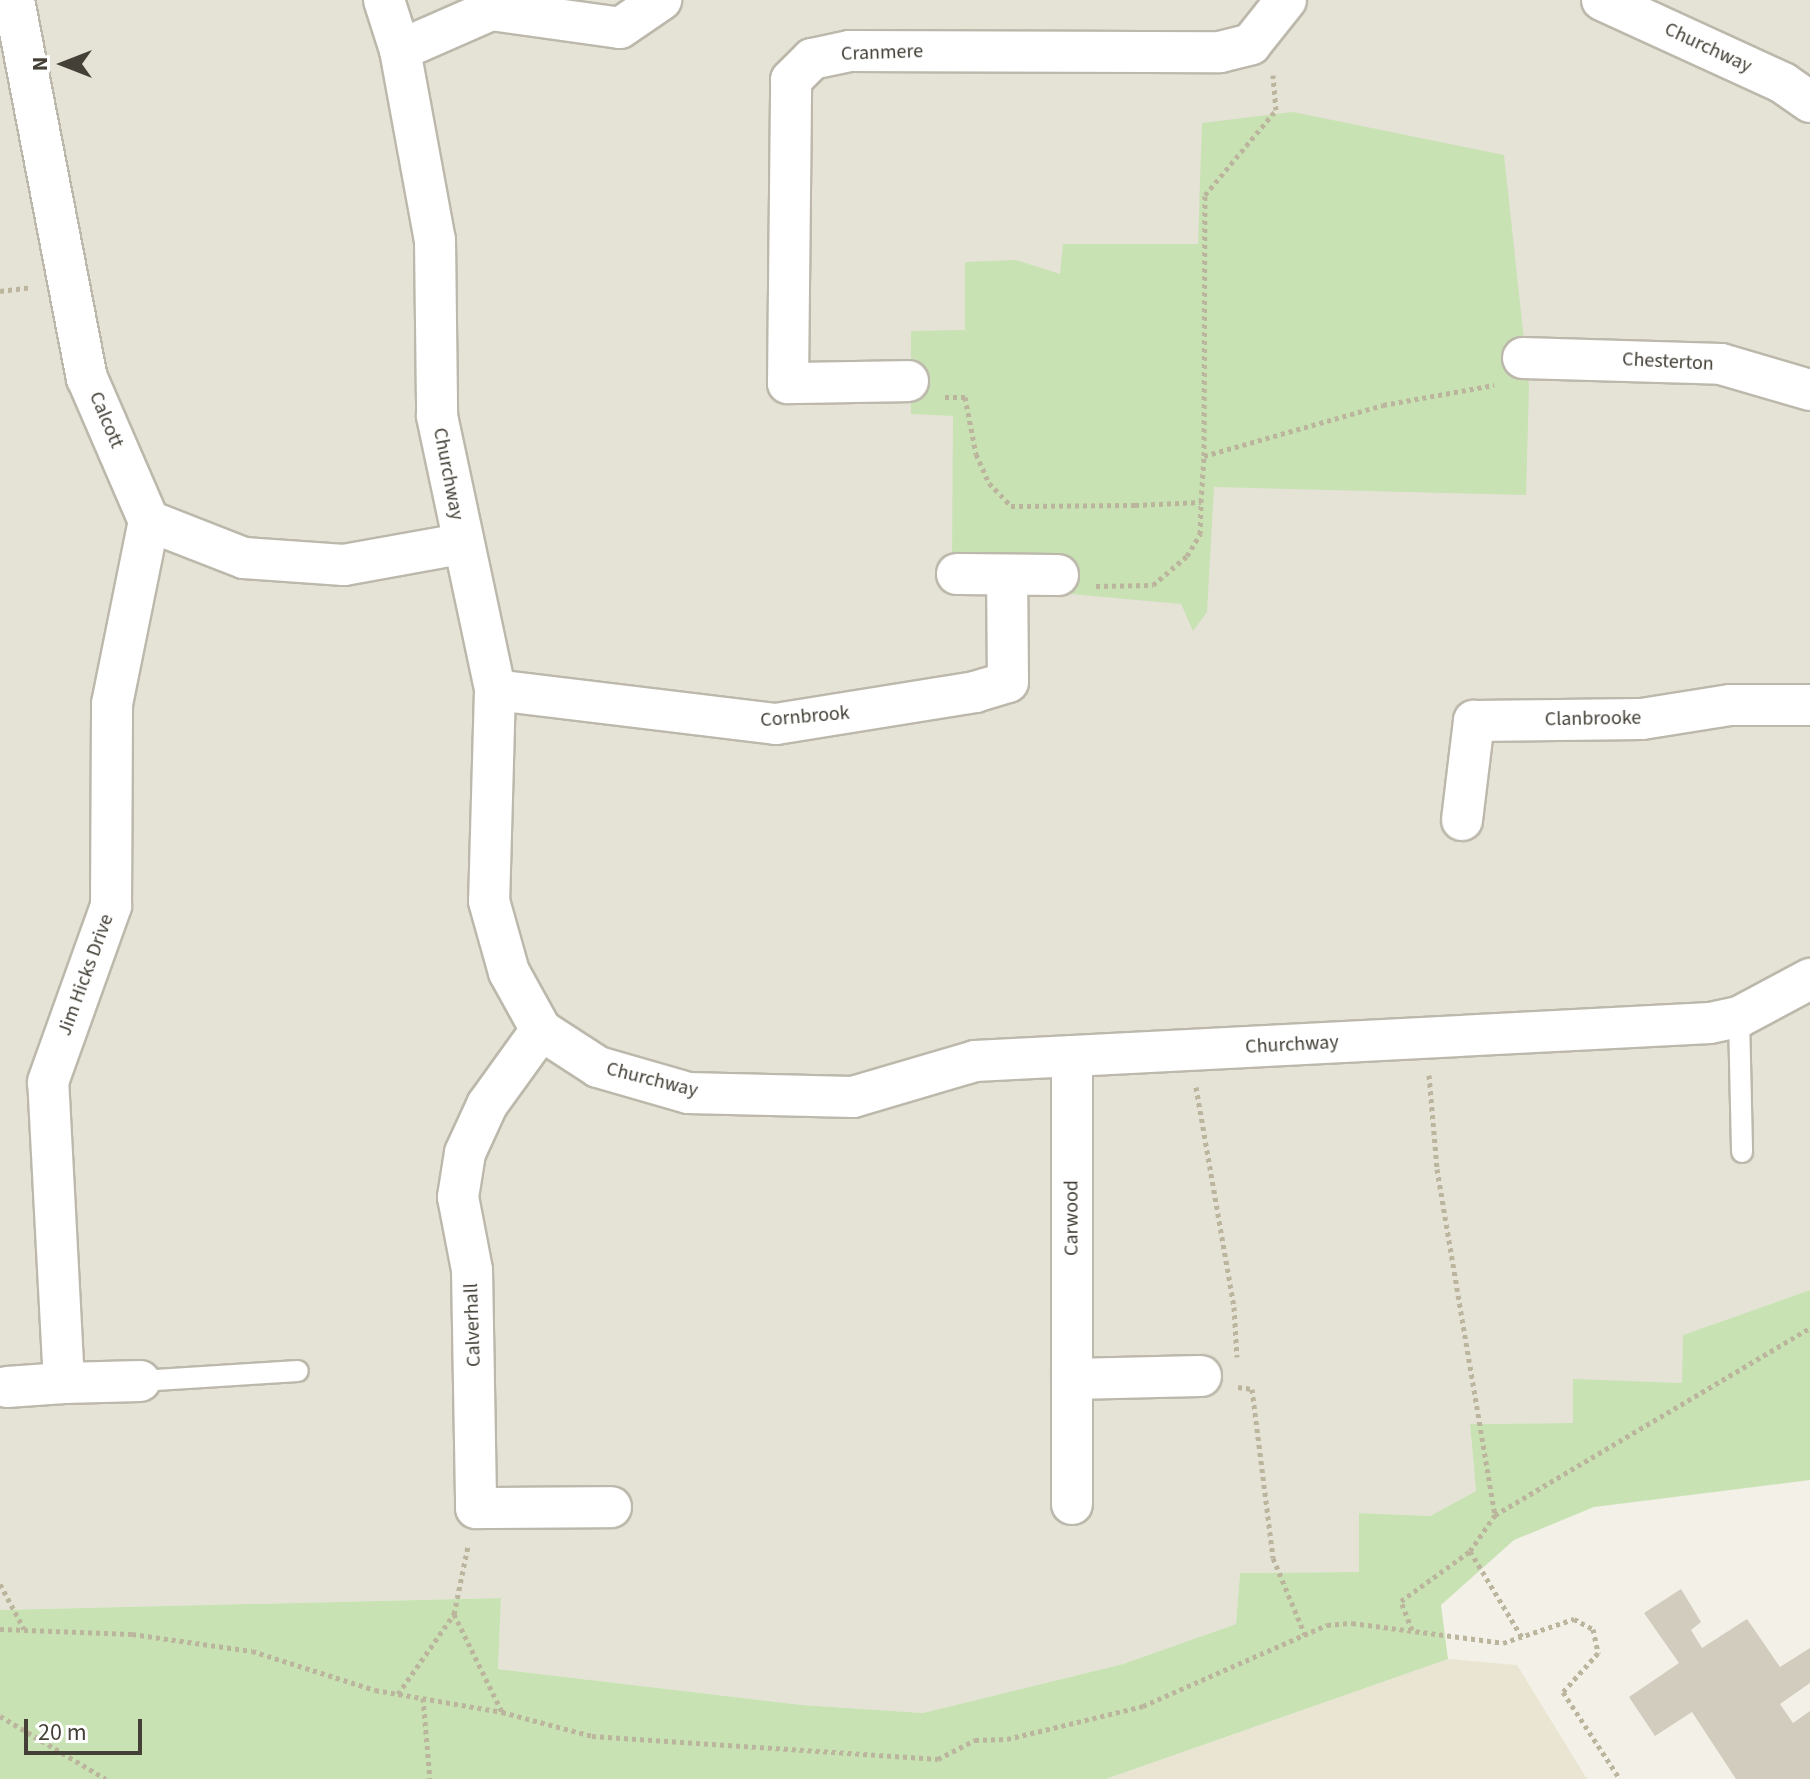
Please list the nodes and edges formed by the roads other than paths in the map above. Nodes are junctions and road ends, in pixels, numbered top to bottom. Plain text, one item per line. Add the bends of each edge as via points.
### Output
1 (14, 0) edge
2 (384, 0) edge
3 (661, 0) edge
4 (1286, 0) edge
5 (1602, 0) edge
6 (400, 50) junction
7 (1810, 102) edge
8 (1523, 358) road end
9 (908, 381) road end
10 (1810, 390) edge
11 (149, 521) junction
12 (461, 544) junction
13 (957, 574) dead end
14 (1058, 575) road end
15 (1007, 576) junction
16 (495, 690) junction
17 (1810, 705) edge
18 (1462, 820) dead end
19 (1810, 979) edge
20 (1739, 1017) junction
21 (541, 1030) junction
22 (1072, 1056) junction
23 (1742, 1152) dead end
24 (298, 1371) dead end
25 (1225, 1371) road end
26 (1072, 1379) junction
27 (140, 1381) joint
28 (64, 1383) junction
29 (3, 1387) edge
30 (1072, 1504) dead end
31 (611, 1507) dead end

1 - 11 street, Calcott via 87,378
2 - 6 street, Churchway
3 - 6 street via 620,28 491,10
4 - 9 street, Cranmere via 1251,44 1220,52 850,51 812,59 791,80 788,383
5 - 7 street, Churchway via 1783,83
6 - 12 street, Churchway via 435,240 437,416
8 - 10 street, Chesterton via 1721,364
11 - 12 street via 244,558 330,564
11 - 28 street, Jim Hicks Drive via 112,704 111,906 48,1082
12 - 16 street, Churchway
13 - 15 street
14 - 15 street
15 - 16 street, Cornbrook via 1008,682 975,692 776,724
16 - 21 street, Churchway via 489,901 509,972
17 - 18 street, Clanbrooke via 1730,705 1642,719 1474,721
19 - 20 street, Churchway
20 - 22 street, Churchway via 1710,1023
20 - 23 lane
21 - 22 street, Churchway via 598,1067 688,1093 853,1097 975,1061
21 - 31 street, Calverhall via 487,1105 465,1153 458,1197 472,1270 476,1508
22 - 26 street, Carwood
24 - 27 lane
25 - 26 street
26 - 30 street, Carwood
27 - 28 street
28 - 29 street

